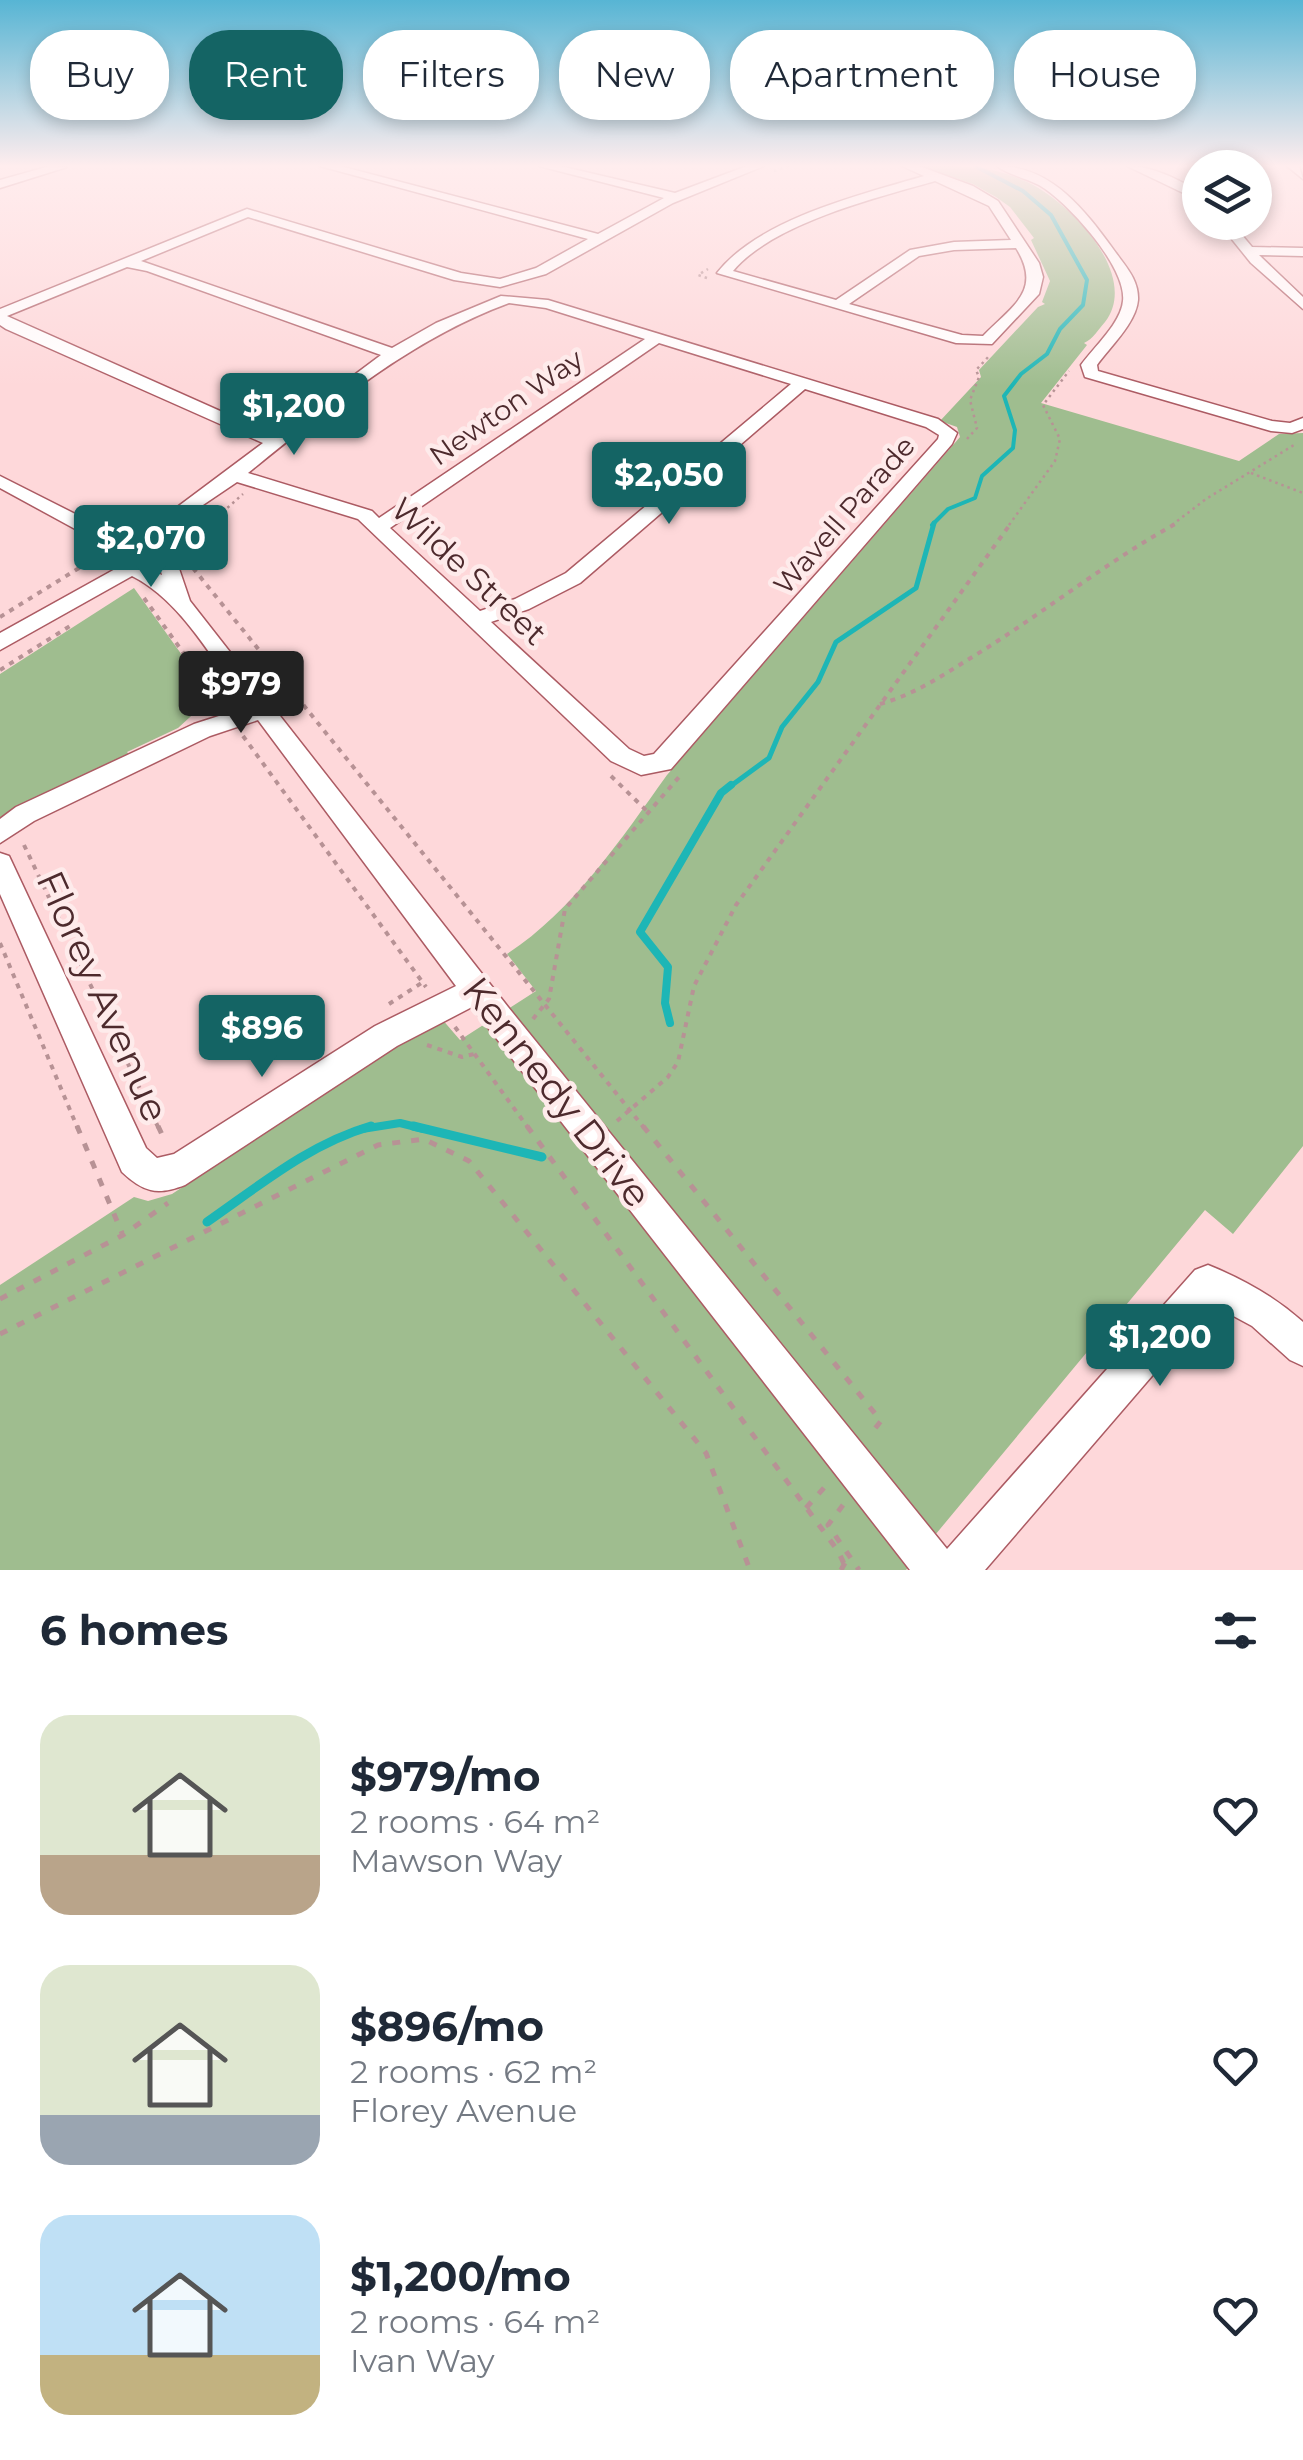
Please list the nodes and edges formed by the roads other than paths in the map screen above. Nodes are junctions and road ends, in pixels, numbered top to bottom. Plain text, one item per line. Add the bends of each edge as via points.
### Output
1 (179, 239) edge
2 (338, 239) edge
3 (774, 239) edge
4 (1018, 239) edge
5 (1101, 239) edge
6 (596, 240) edge
7 (1242, 240) edge
8 (1022, 246) junction
9 (1256, 251) junction
10 (1296, 252) edge
11 (127, 259) junction
12 (548, 267) junction
13 (459, 277) junction
14 (502, 283) junction
15 (525, 289) junction
16 (486, 293) junction
17 (508, 299) junction
18 (548, 304) junction
19 (1303, 305) edge
20 (841, 308) junction
21 (466, 313) junction
22 (3, 321) edge
23 (654, 337) junction
24 (393, 354) junction
25 (792, 386) junction
26 (1303, 423) edge
27 (280, 439) junction
28 (0, 481) edge
29 (246, 482) junction
30 (187, 512) junction
31 (375, 524) junction
32 (84, 526) junction
33 (135, 536) junction
34 (172, 550) junction
35 (119, 565) junction
36 (184, 607) junction
37 (481, 623) junction
38 (0, 643) edge
39 (561, 699) joint
40 (258, 704) junction
41 (0, 833) edge
42 (12, 855) edge
43 (10, 911) edge
44 (469, 981) junction
45 (1303, 1347) edge
46 (936, 1570) edge
47 (957, 1570) edge

1 - 11 street
2 - 13 street
3 - 20 street via 724,271
4 - 8 street
5 - 26 street via 1128,279 1130,306 1089,365 1092,374 1277,427
6 - 12 street
7 - 9 street
8 - 20 street via 942,247 908,255
8 - 20 street via 1035,270 1035,288 984,342
9 - 10 street
9 - 19 street
11 - 22 street
11 - 24 street
12 - 14 street
12 - 15 street
13 - 14 street, Wavell Parade
13 - 16 street, Wavell Parade
14 - 15 street, Wavell Parade
14 - 16 street
15 - 17 street
15 - 18 street, Wavell Parade
16 - 17 street, Wavell Parade
16 - 21 street
17 - 18 street, Wavell Parade
17 - 21 street
18 - 23 street, Wavell Parade
21 - 24 street
22 - 27 street
23 - 25 street, Wavell Parade
23 - 31 street, Newton Way via 410,507
24 - 27 street
25 - 37 street via 579,573
25 - 39 street, Wavell Parade via 932,422 948,435 662,762 631,762
27 - 29 street
28 - 32 street
29 - 30 street
29 - 31 street, Wilde Street via 354,510
30 - 33 street
30 - 34 street
31 - 37 street, Wilde Street
32 - 33 street
32 - 35 street, Kennedy Drive
33 - 34 street via 159,537
33 - 35 street
34 - 35 street
34 - 36 street, Kennedy Drive
35 - 36 street, Kennedy Drive
35 - 38 street
36 - 40 street, Kennedy Drive
37 - 39 street, Wilde Street
40 - 41 street via 24,814
40 - 44 street, Kennedy Drive
42 - 43 street, Florey Avenue
43 - 44 street, Florey Avenue via 134,1160 151,1176 180,1170
44 - 46 street, Kennedy Drive
45 - 47 street via 1264,1312 1208,1283

